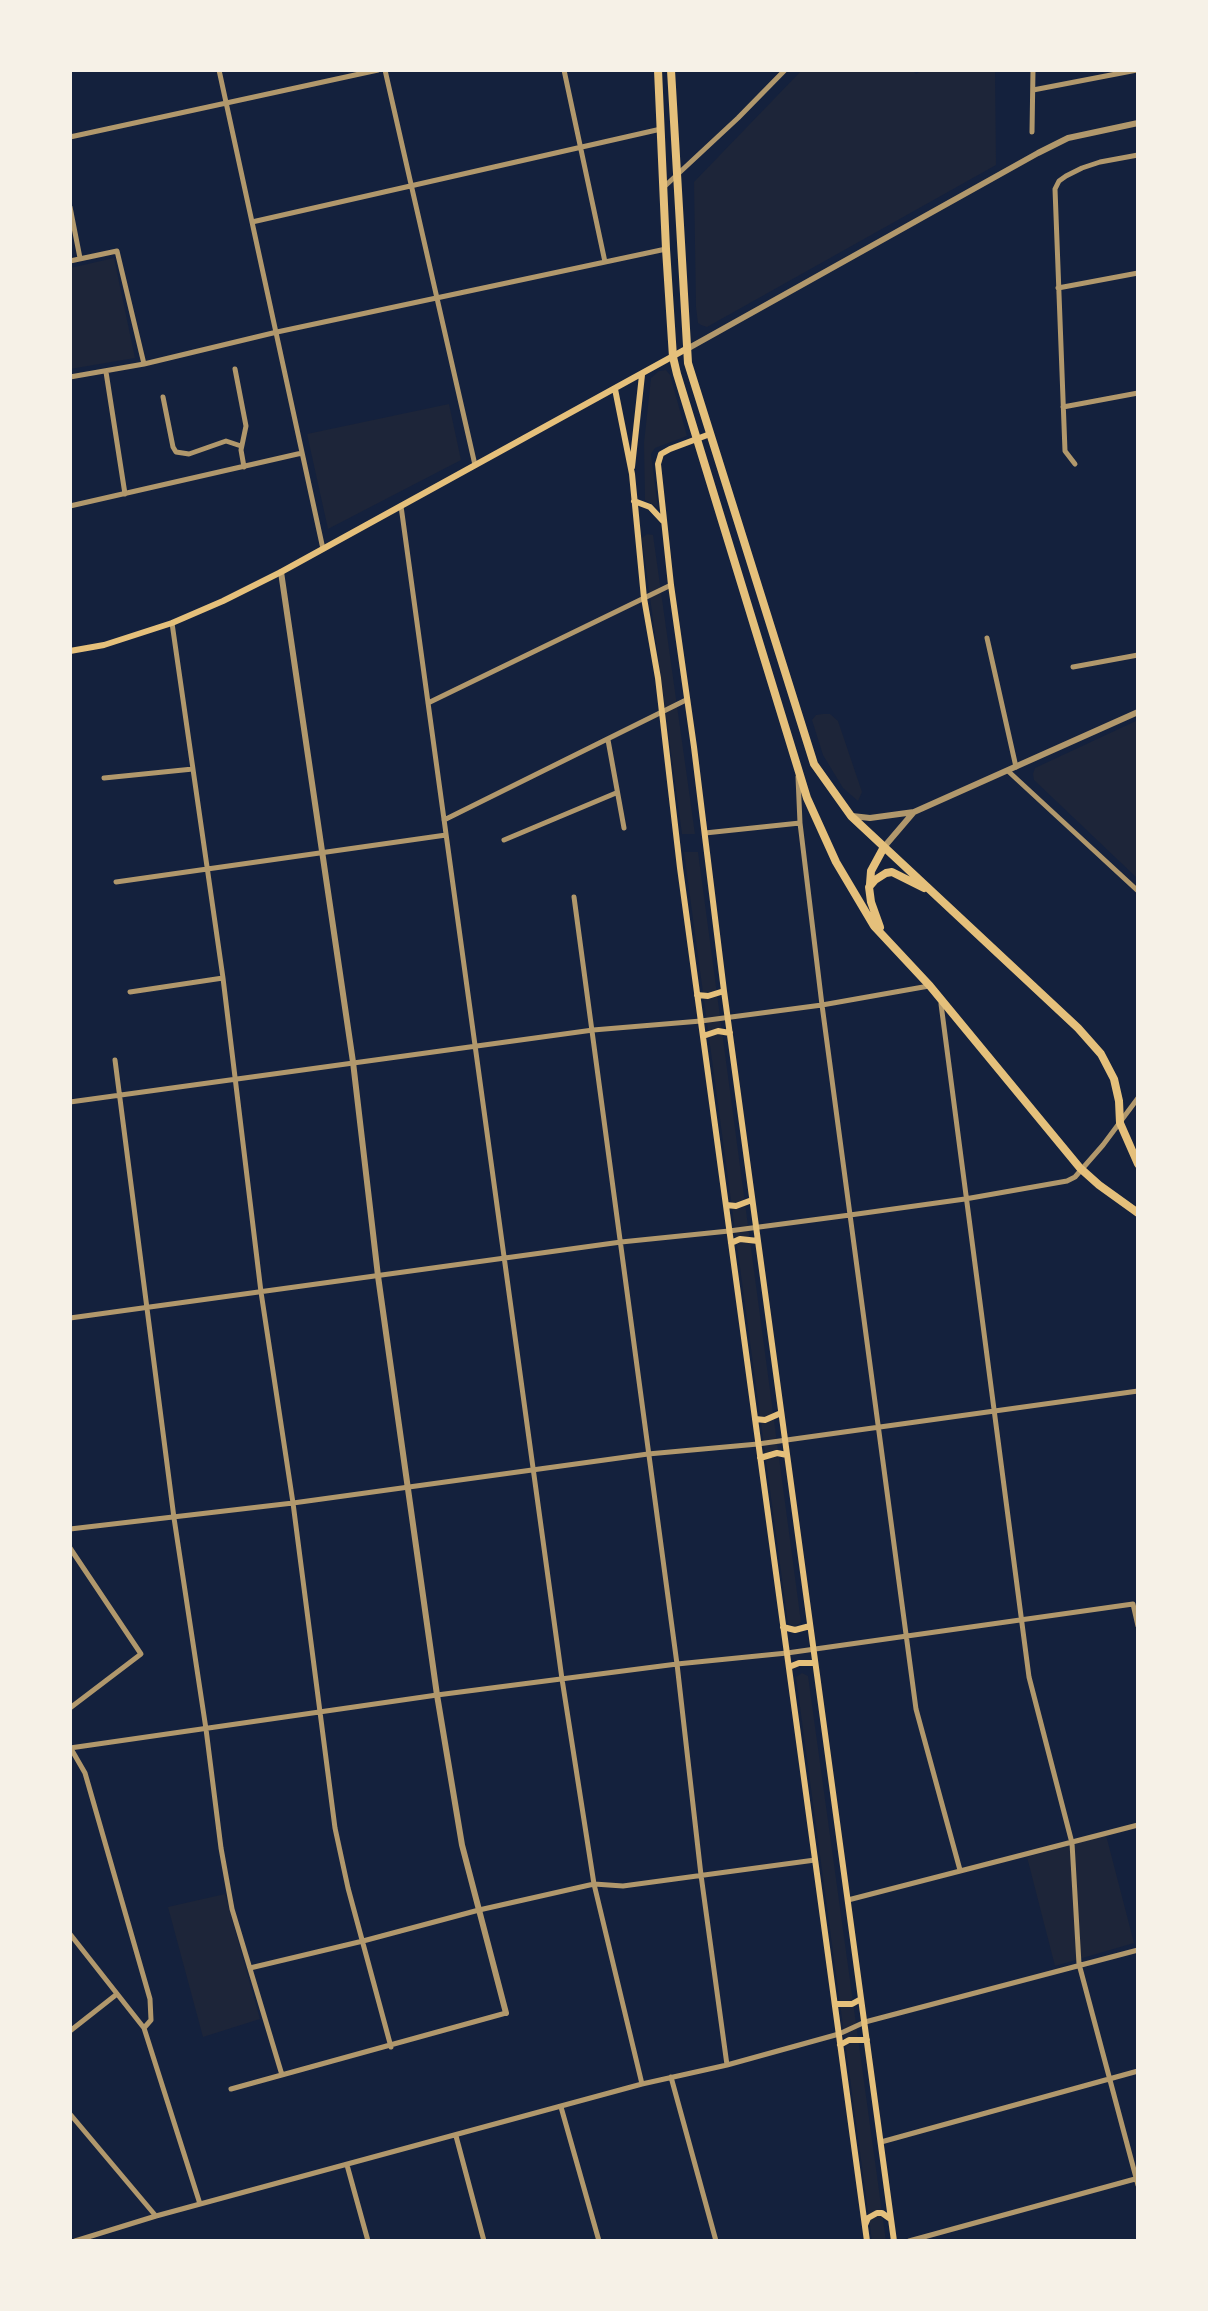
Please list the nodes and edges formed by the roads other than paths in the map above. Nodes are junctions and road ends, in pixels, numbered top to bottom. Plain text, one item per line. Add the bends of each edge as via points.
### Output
1 (219, 70) edge
2 (382, 70) edge
3 (564, 70) edge
4 (658, 70) edge
5 (671, 70) edge
6 (785, 70) edge
7 (1033, 70) edge
8 (1138, 70) edge
9 (1033, 90) junction
10 (226, 103) junction
11 (1138, 122) edge
12 (661, 129) junction
13 (1032, 132) dead end
14 (70, 137) edge
15 (580, 148) junction
16 (1138, 155) edge
17 (677, 176) junction
18 (412, 184) junction
19 (663, 188) junction
20 (70, 207) edge
21 (252, 222) junction
22 (666, 249) junction
23 (80, 258) junction
24 (70, 260) edge
25 (605, 262) junction
26 (1138, 273) edge
27 (1058, 288) junction
28 (439, 299) junction
29 (277, 332) junction
30 (686, 349) junction
31 (673, 356) junction
32 (144, 364) junction
33 (235, 369) dead end
34 (106, 372) junction
35 (642, 374) junction
36 (70, 377) edge
37 (615, 388) junction
38 (1138, 394) edge
39 (163, 397) dead end
40 (1063, 407) junction
41 (710, 434) junction
42 (695, 440) junction
43 (241, 446) junction
44 (302, 453) junction
45 (1075, 464) dead end
46 (476, 465) junction
47 (244, 466) junction
48 (632, 474) junction
49 (125, 494) junction
50 (634, 501) junction
51 (70, 506) edge
52 (401, 506) junction
53 (664, 522) junction
54 (323, 549) junction
55 (281, 572) junction
56 (671, 585) junction
57 (644, 598) junction
58 (172, 622) junction
59 (987, 638) dead end
60 (70, 651) edge
61 (1138, 655) edge
62 (1073, 666) dead end
63 (686, 700) junction
64 (428, 703) junction
65 (1138, 712) edge
66 (661, 714) junction
67 (608, 740) junction
68 (193, 769) junction
69 (1012, 769) junction
70 (798, 770) junction
71 (104, 778) dead end
72 (616, 793) junction
73 (914, 812) junction
74 (851, 816) junction
75 (444, 820) junction
76 (800, 823) junction
77 (624, 828) dead end
78 (705, 834) junction
79 (446, 835) junction
80 (504, 840) dead end
81 (884, 846) junction
82 (321, 852) junction
83 (207, 869) junction
84 (116, 882) dead end
85 (869, 887) junction
86 (1138, 891) edge
87 (935, 894) junction
88 (574, 896) dead end
89 (896, 952) junction
90 (223, 978) junction
91 (930, 986) junction
92 (724, 991) junction
93 (130, 992) dead end
94 (697, 994) junction
95 (941, 1001) junction
96 (822, 1005) junction
97 (728, 1018) junction
98 (701, 1022) junction
99 (593, 1030) junction
100 (730, 1033) junction
101 (703, 1036) junction
102 (475, 1046) junction
103 (116, 1060) dead end
104 (353, 1062) junction
105 (236, 1080) junction
106 (120, 1095) junction
107 (1138, 1098) edge
108 (70, 1102) edge
109 (1120, 1123) junction
110 (1138, 1164) edge
111 (1082, 1170) junction
112 (965, 1199) junction
113 (752, 1200) junction
114 (726, 1205) junction
115 (1138, 1213) edge
116 (850, 1215) junction
117 (756, 1228) junction
118 (729, 1231) junction
119 (758, 1241) junction
120 (620, 1242) junction
121 (731, 1243) junction
122 (504, 1258) junction
123 (378, 1276) junction
124 (262, 1292) junction
125 (146, 1308) junction
126 (70, 1318) edge
127 (1138, 1391) edge
128 (994, 1411) junction
129 (781, 1413) junction
130 (755, 1418) junction
131 (878, 1427) junction
132 (785, 1440) junction
133 (758, 1444) junction
134 (648, 1454) junction
135 (787, 1455) junction
136 (760, 1458) junction
137 (533, 1470) junction
138 (407, 1488) junction
139 (292, 1503) junction
140 (174, 1518) junction
141 (70, 1528) edge
142 (70, 1548) edge
143 (1022, 1620) junction
144 (810, 1626) junction
145 (1138, 1626) edge
146 (784, 1628) junction
147 (906, 1636) junction
148 (814, 1649) junction
149 (787, 1653) junction
150 (677, 1664) junction
151 (816, 1664) junction
152 (789, 1667) junction
153 (562, 1678) junction
154 (437, 1695) junction
155 (70, 1708) edge
156 (320, 1712) junction
157 (206, 1730) junction
158 (70, 1748) edge
159 (1138, 1825) edge
160 (1072, 1843) junction
161 (815, 1860) junction
162 (960, 1870) junction
163 (701, 1875) junction
164 (594, 1884) junction
165 (848, 1900) junction
166 (479, 1910) junction
167 (70, 1934) edge
168 (363, 1941) junction
169 (1138, 1950) edge
170 (1079, 1964) junction
171 (250, 1968) junction
172 (117, 1994) junction
173 (861, 1999) junction
174 (835, 2004) junction
175 (506, 2013) joint
176 (865, 2022) junction
177 (144, 2028) junction
178 (70, 2031) edge
179 (839, 2034) junction
180 (867, 2040) junction
181 (840, 2045) junction
182 (390, 2047) junction
183 (727, 2065) junction
184 (1138, 2071) edge
185 (282, 2075) junction
186 (671, 2077) junction
187 (1108, 2079) junction
188 (642, 2084) junction
189 (231, 2089) dead end
190 (562, 2107) junction
191 (70, 2114) edge
192 (456, 2136) junction
193 (880, 2142) junction
194 (347, 2165) junction
195 (1138, 2181) edge
196 (200, 2204) junction
197 (156, 2216) junction
198 (892, 2224) junction
199 (865, 2228) junction
200 (76, 2241) edge
201 (368, 2241) edge
202 (484, 2241) edge
203 (599, 2241) edge
204 (716, 2241) edge
205 (867, 2241) edge
206 (894, 2241) edge
207 (909, 2241) edge

1 - 10 street
2 - 10 street
2 - 18 street
3 - 15 street
4 - 12 main road
5 - 17 main road
6 - 17 street
7 - 9 street
8 - 9 street
9 - 13 street
10 - 14 street
10 - 21 street
11 - 30 street via 1068,138 1038,153
12 - 15 street
12 - 19 main road
15 - 18 street
15 - 25 street
16 - 27 street via 1082,168 1055,188
17 - 19 street
17 - 30 main road
18 - 21 street
18 - 28 street
19 - 22 main road
20 - 23 street
21 - 29 street
22 - 25 street
22 - 31 main road
23 - 24 street
23 - 32 street via 117,251
25 - 28 street
26 - 27 street
27 - 40 street
28 - 29 street
28 - 46 street
29 - 32 street
29 - 44 street
30 - 31 main road
30 - 41 main road
31 - 35 main road
31 - 42 main road
32 - 34 street
33 - 43 street via 246,426
34 - 36 street
34 - 49 street
35 - 37 main road
35 - 48 main road
37 - 46 main road
37 - 48 main road
38 - 40 street
39 - 43 street via 176,452 226,442
40 - 45 street via 1064,451
41 - 42 main road
41 - 74 main road via 805,742
42 - 53 main road via 659,458
42 - 70 main road
43 - 47 street
44 - 47 street
44 - 54 street
46 - 52 main road
47 - 49 street
48 - 50 main road
49 - 51 street
50 - 53 main road
50 - 57 main road
52 - 54 main road
52 - 64 street
53 - 56 main road
54 - 55 main road
55 - 58 main road
55 - 82 street
56 - 57 street
56 - 63 main road
57 - 64 street
57 - 66 main road
58 - 60 main road
58 - 68 street
59 - 69 street
61 - 62 street
63 - 66 street
63 - 78 main road
64 - 75 street
65 - 69 street
66 - 67 street
66 - 94 main road
67 - 72 street
67 - 75 street
68 - 71 street
68 - 83 street
69 - 73 street
69 - 86 street
70 - 76 street
70 - 89 main road via 836,862
72 - 77 street
72 - 80 street
73 - 74 street
73 - 81 street
74 - 81 main road
75 - 79 street
76 - 78 street
76 - 96 street
78 - 92 main road
79 - 82 street
79 - 102 street
81 - 85 main road
81 - 87 main road
82 - 83 street
82 - 104 street
83 - 84 street
83 - 90 street
85 - 87 main road via 892,872
85 - 89 main road via 878,924
87 - 109 main road via 1101,1054 1114,1080
88 - 99 street
89 - 91 main road
90 - 93 street
90 - 105 street
91 - 95 main road
91 - 96 street
92 - 94 main road
92 - 97 main road
94 - 98 main road
95 - 111 main road
95 - 112 street
96 - 97 street
96 - 116 street
97 - 98 street
97 - 100 main road
98 - 99 street
98 - 101 main road
99 - 102 street
99 - 120 street
100 - 101 main road
100 - 113 main road
101 - 114 main road
102 - 104 street
102 - 122 street
103 - 106 street
104 - 105 street
104 - 123 street
105 - 106 street
105 - 124 street
106 - 108 street
106 - 125 street
107 - 109 street
109 - 110 main road
109 - 111 street
111 - 112 street via 1067,1181
111 - 115 main road
112 - 116 street
112 - 128 street
113 - 114 main road
113 - 117 main road
114 - 118 main road
116 - 117 street
116 - 131 street
117 - 118 street
117 - 119 main road
118 - 120 street
118 - 121 main road
119 - 121 main road
119 - 129 main road
120 - 122 street
120 - 134 street
121 - 130 main road
122 - 123 street
122 - 137 street
123 - 124 street
123 - 138 street
124 - 125 street
124 - 139 street
125 - 126 street
125 - 140 street
127 - 128 street
128 - 131 street
128 - 143 street
129 - 130 main road
129 - 132 main road
130 - 133 main road
131 - 132 street
131 - 147 street
132 - 133 street
132 - 135 main road
133 - 134 street
133 - 136 main road
134 - 137 street
134 - 150 street
135 - 136 main road
135 - 144 main road
136 - 146 main road
137 - 138 street
137 - 153 street
138 - 139 street
138 - 154 street
139 - 140 street
139 - 156 street
140 - 141 street
140 - 157 street
142 - 155 street via 141,1654
143 - 145 street via 1132,1604
143 - 147 street
143 - 160 street
144 - 146 main road
144 - 148 main road
146 - 149 main road
147 - 148 street
147 - 162 street via 916,1710
148 - 149 street
148 - 151 main road
149 - 150 street
149 - 152 main road
150 - 153 street
150 - 163 street
151 - 152 main road
151 - 165 main road
152 - 161 main road
153 - 154 street
153 - 164 street
154 - 156 street
154 - 166 street
156 - 157 street
156 - 168 street via 335,1828
157 - 158 street
157 - 171 street via 230,1894
158 - 177 street via 85,1773 150,1999 151,2020
159 - 160 street
160 - 162 street
160 - 170 street
161 - 163 street
161 - 174 main road
162 - 165 street
163 - 164 street
163 - 183 street
164 - 166 street
164 - 188 street
165 - 173 main road
166 - 168 street
166 - 175 street
167 - 172 street
168 - 171 street
168 - 182 street
169 - 170 street
170 - 176 street
170 - 187 street
171 - 185 street
172 - 177 street
172 - 178 street
173 - 174 main road
173 - 176 main road
174 - 179 main road
175 - 182 street
176 - 179 street
176 - 180 main road
177 - 196 street
179 - 181 main road
179 - 183 street
180 - 181 main road
180 - 193 main road
181 - 199 main road
182 - 185 street
183 - 186 street
184 - 187 street
185 - 189 street
186 - 188 street
186 - 204 street
187 - 193 street
187 - 195 street
188 - 190 street
190 - 192 street
190 - 203 street
191 - 197 street
192 - 194 street
192 - 202 street
193 - 198 main road
194 - 196 street
194 - 201 street
195 - 207 street
196 - 197 street
197 - 200 street
198 - 199 main road via 876,2212
198 - 206 main road
199 - 205 main road

